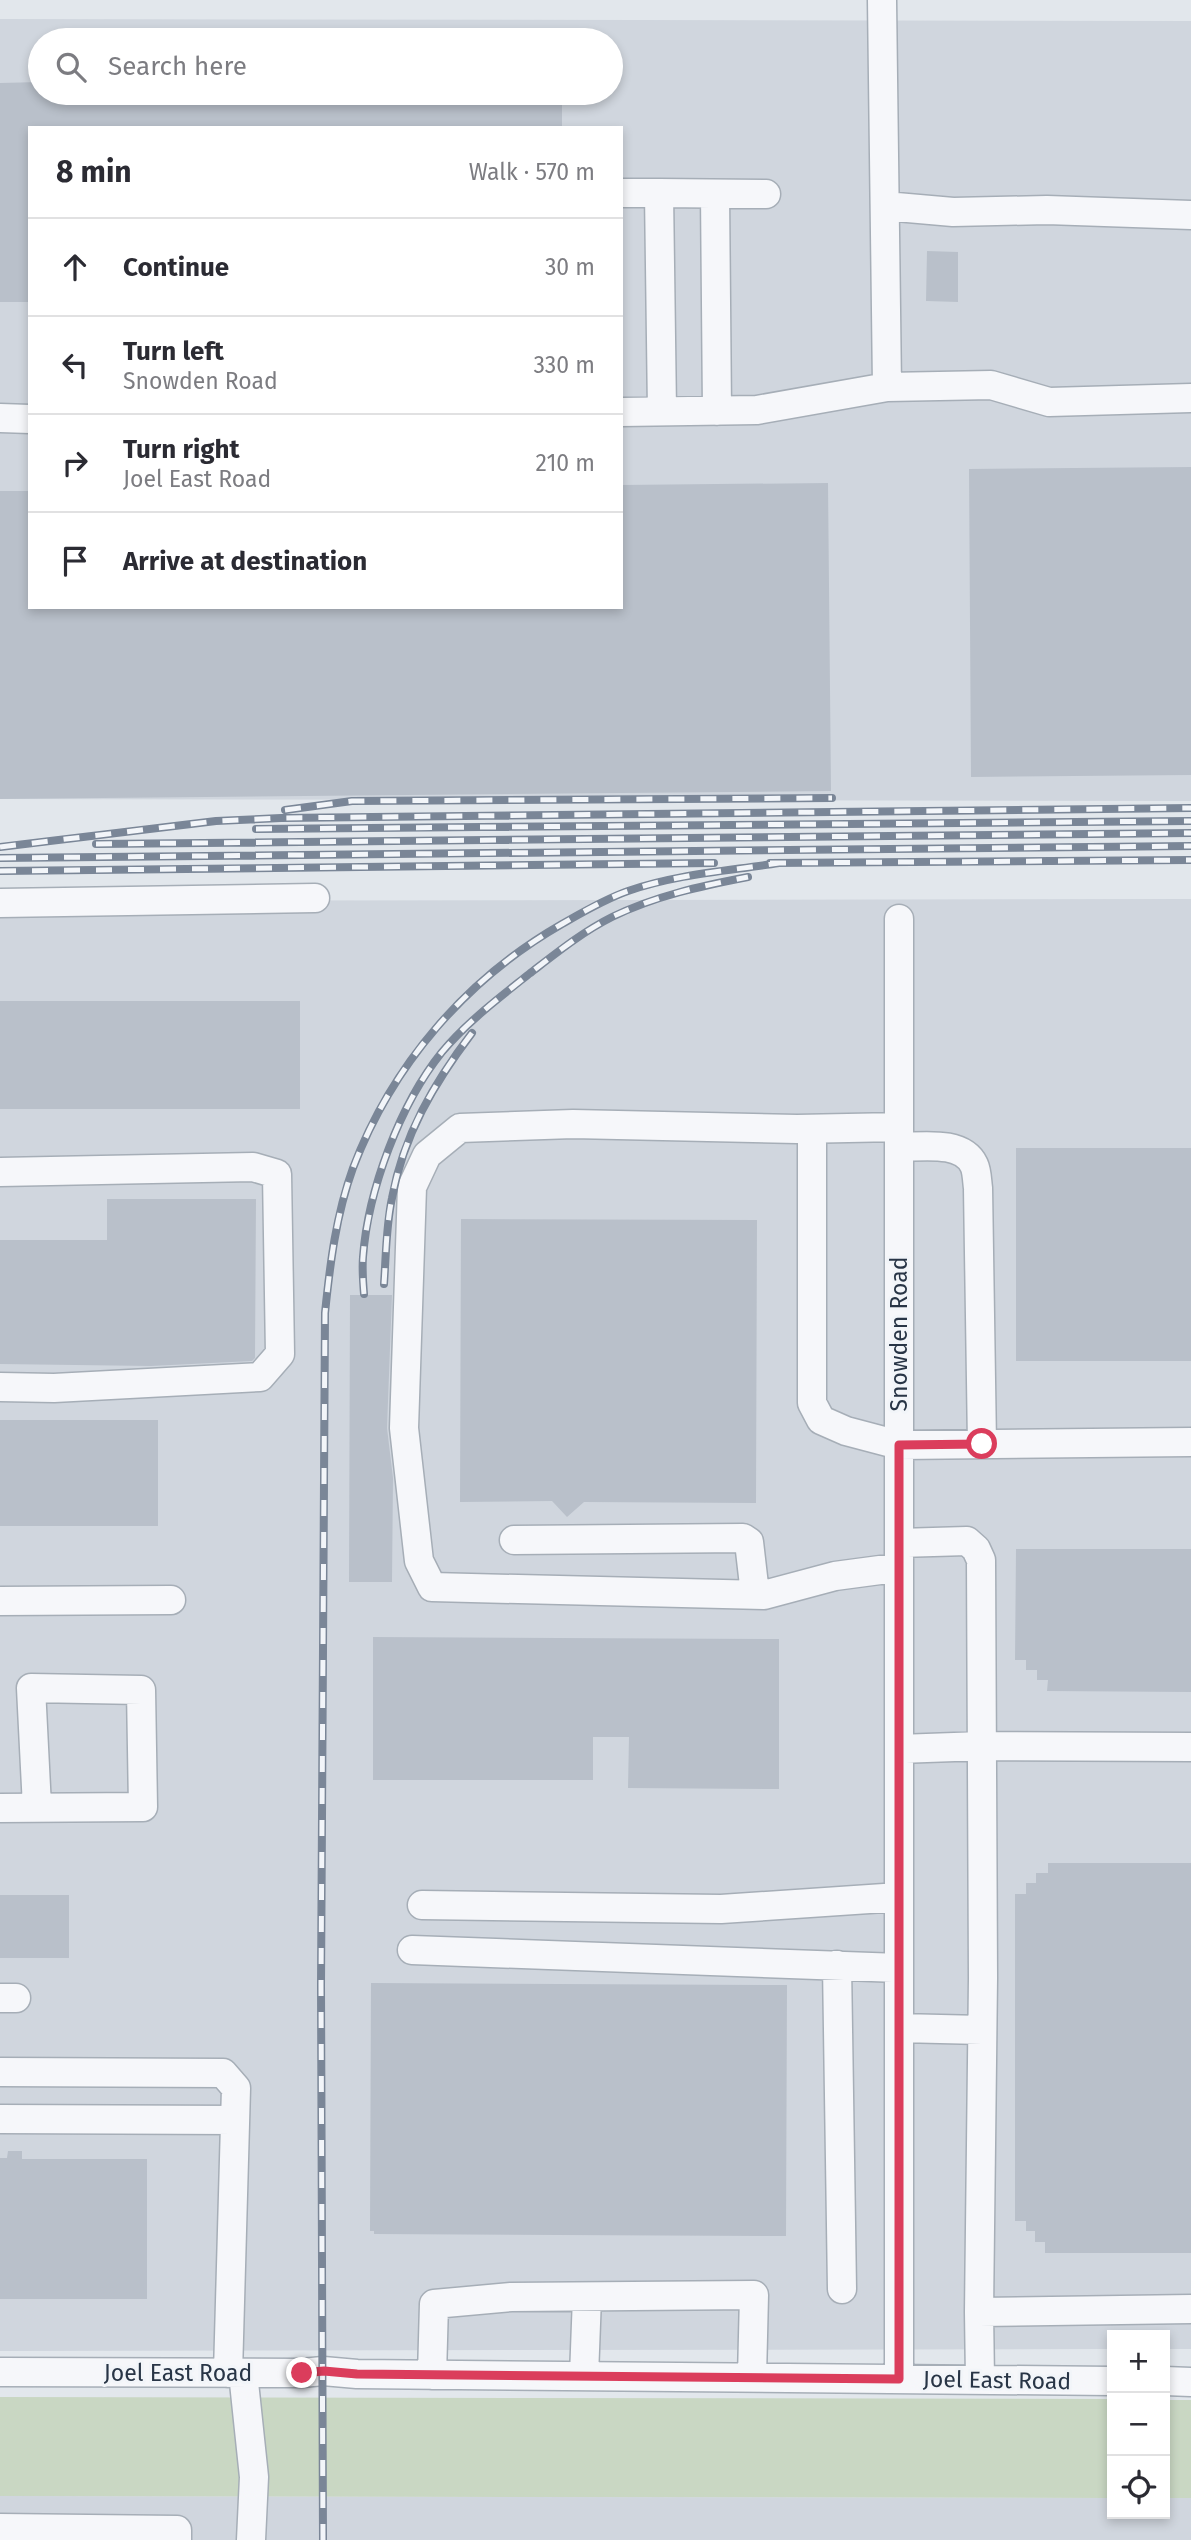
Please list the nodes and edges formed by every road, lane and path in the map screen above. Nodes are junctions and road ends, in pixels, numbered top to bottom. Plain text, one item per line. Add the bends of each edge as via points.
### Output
1 (882, 0) edge
2 (659, 193) junction
3 (623, 194) edge
4 (715, 194) junction
5 (766, 194) dead end
6 (885, 206) junction
7 (1191, 215) edge
8 (887, 387) junction
9 (1191, 397) edge
10 (662, 411) junction
11 (717, 411) junction
12 (623, 412) edge
13 (0, 418) edge
14 (28, 419) edge
15 (315, 898) dead end
16 (0, 903) edge
17 (900, 919) dead end
18 (812, 1129) junction
19 (900, 1137) junction
20 (0, 1172) edge
21 (0, 1387) edge
22 (1191, 1442) edge
23 (982, 1444) junction
24 (899, 1445) junction
25 (514, 1540) dead end
26 (899, 1556) junction
27 (755, 1594) junction
28 (171, 1600) dead end
29 (0, 1601) edge
30 (982, 1746) junction
31 (1191, 1747) edge
32 (899, 1749) junction
33 (37, 1807) junction
34 (0, 1808) edge
35 (899, 1898) junction
36 (422, 1905) dead end
37 (412, 1950) dead end
38 (837, 1965) junction
39 (900, 1968) junction
40 (899, 2028) junction
41 (982, 2030) junction
42 (0, 2072) edge
43 (0, 2119) edge
44 (235, 2120) junction
45 (842, 2289) dead end
46 (587, 2297) junction
47 (1191, 2309) edge
48 (979, 2312) junction
49 (1114, 2323) edge
50 (0, 2372) edge
51 (235, 2373) junction
52 (432, 2375) junction
53 (584, 2376) junction
54 (752, 2378) junction
55 (899, 2379) junction
56 (980, 2380) junction
57 (1107, 2381) edge
58 (1170, 2381) edge
59 (1191, 2382) edge
60 (0, 2528) edge
61 (177, 2540) edge
62 (251, 2540) edge

1 - 6 street
2 - 3 street
2 - 4 street
2 - 10 street
4 - 5 street
4 - 11 street
6 - 7 street via 953,212
6 - 8 street
8 - 9 street via 991,385 1049,401
8 - 11 street via 757,410
10 - 11 street
10 - 12 street
13 - 14 street
15 - 16 street
17 - 19 street, Snowden Road
18 - 19 street
18 - 24 street via 812,1403 821,1420
18 - 27 street via 573,1124 460,1128 427,1155 412,1187 404,1428 419,1561 432,1587
19 - 23 street via 948,1147 967,1156 974,1166
19 - 24 street, Snowden Road
20 - 21 street via 253,1167 277,1174 280,1354 260,1377
22 - 23 street
23 - 24 street
24 - 26 street, Snowden Road
25 - 27 street via 743,1538 749,1542
26 - 27 street via 880,1570
26 - 30 street via 967,1541 981,1560
26 - 32 street, Snowden Road
28 - 29 street
30 - 31 street
30 - 32 street
30 - 41 street
32 - 35 street, Snowden Road
33 - 33 street via 143,1807 141,1690 31,1688
33 - 34 street
35 - 36 street via 721,1909
35 - 39 street, Snowden Road
37 - 38 street
38 - 39 street
38 - 45 street
39 - 40 street, Snowden Road
40 - 41 street
40 - 55 street, Snowden Road
41 - 48 street
42 - 44 street via 222,2073 236,2088
43 - 44 street
44 - 51 street
46 - 52 street via 434,2304
46 - 53 street
46 - 54 street via 754,2295
47 - 49 street
48 - 49 street
48 - 56 street
50 - 51 street, Joel East Road
51 - 52 street, Joel East Road
51 - 62 street via 254,2477
52 - 53 street, Joel East Road
53 - 54 street, Joel East Road
54 - 55 street, Joel East Road
55 - 56 street, Joel East Road
56 - 57 street, Joel East Road
58 - 59 street
60 - 61 street via 177,2530

